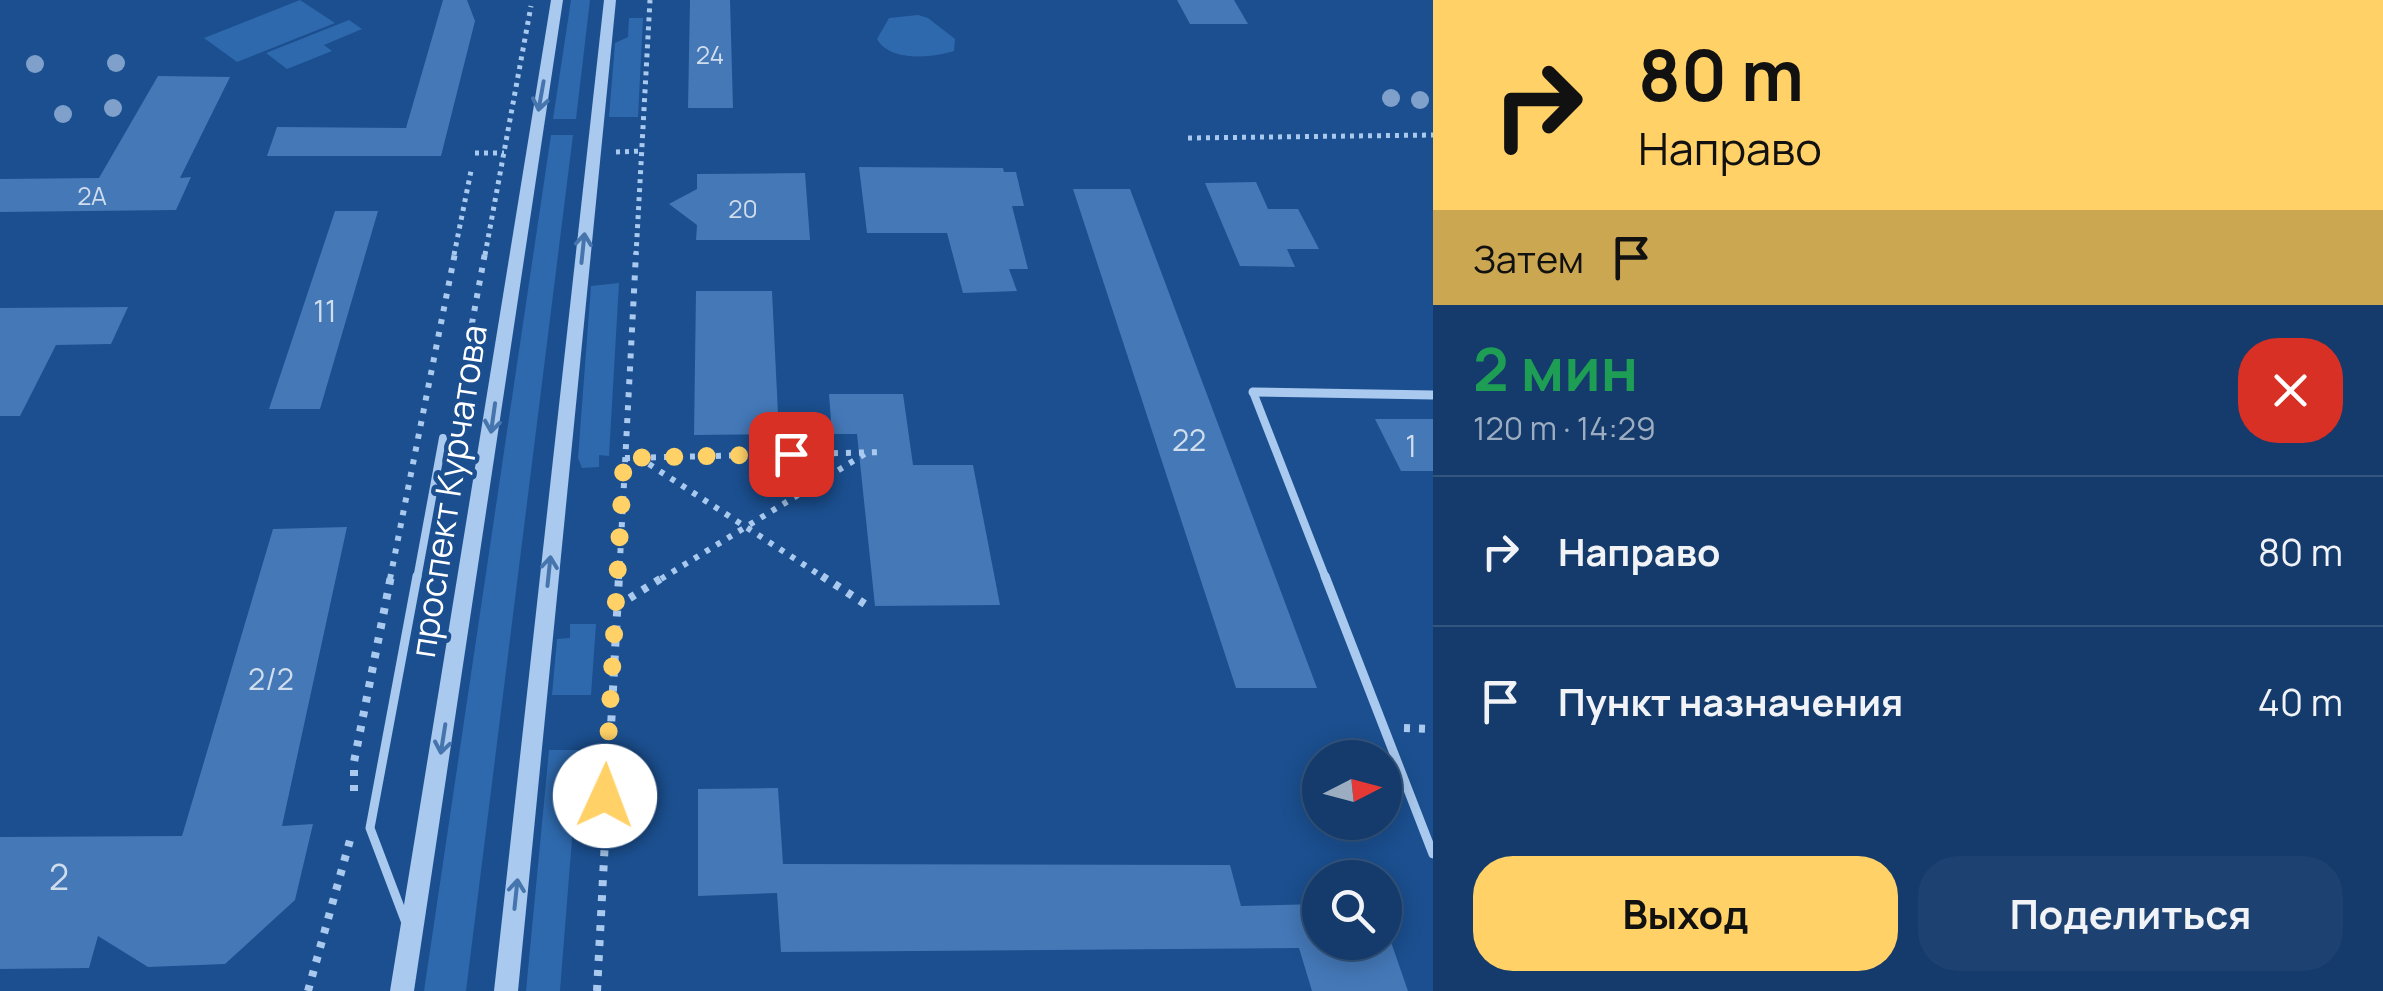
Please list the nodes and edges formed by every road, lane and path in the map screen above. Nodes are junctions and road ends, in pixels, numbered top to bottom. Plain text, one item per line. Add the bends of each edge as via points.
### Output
1 (532, 0) edge
2 (557, 0) edge
3 (610, 0) edge
4 (650, 0) edge
5 (1433, 135) edge
6 (1188, 138) dead end
7 (471, 171) dead end
8 (1253, 392) joint
9 (1433, 395) edge
10 (447, 438) joint
11 (868, 452) junction
12 (884, 452) dead end
13 (638, 457) junction
14 (624, 458) junction
15 (744, 527) junction
16 (868, 606) dead end
17 (616, 607) junction
18 (354, 796) dead end
19 (353, 830) dead end
20 (1433, 854) edge
21 (411, 937) junction
22 (308, 991) edge
23 (402, 991) edge
24 (506, 991) edge
25 (597, 991) edge

1 - 10 path
2 -> 21 street, проспект Курчатова
24 -> 3 street
4 - 14 path
5 - 6 path
7 - 18 path via 354,762
8 - 9 street
8 - 20 lane
10 - 21 lane via 370,828
11 - 12 path
11 - 13 path
11 - 15 path
13 - 14 path
13 - 15 path
14 - 17 path
15 - 16 path
15 - 17 path
17 - 25 path
19 - 22 path
21 - 23 street, проспект Курчатова

